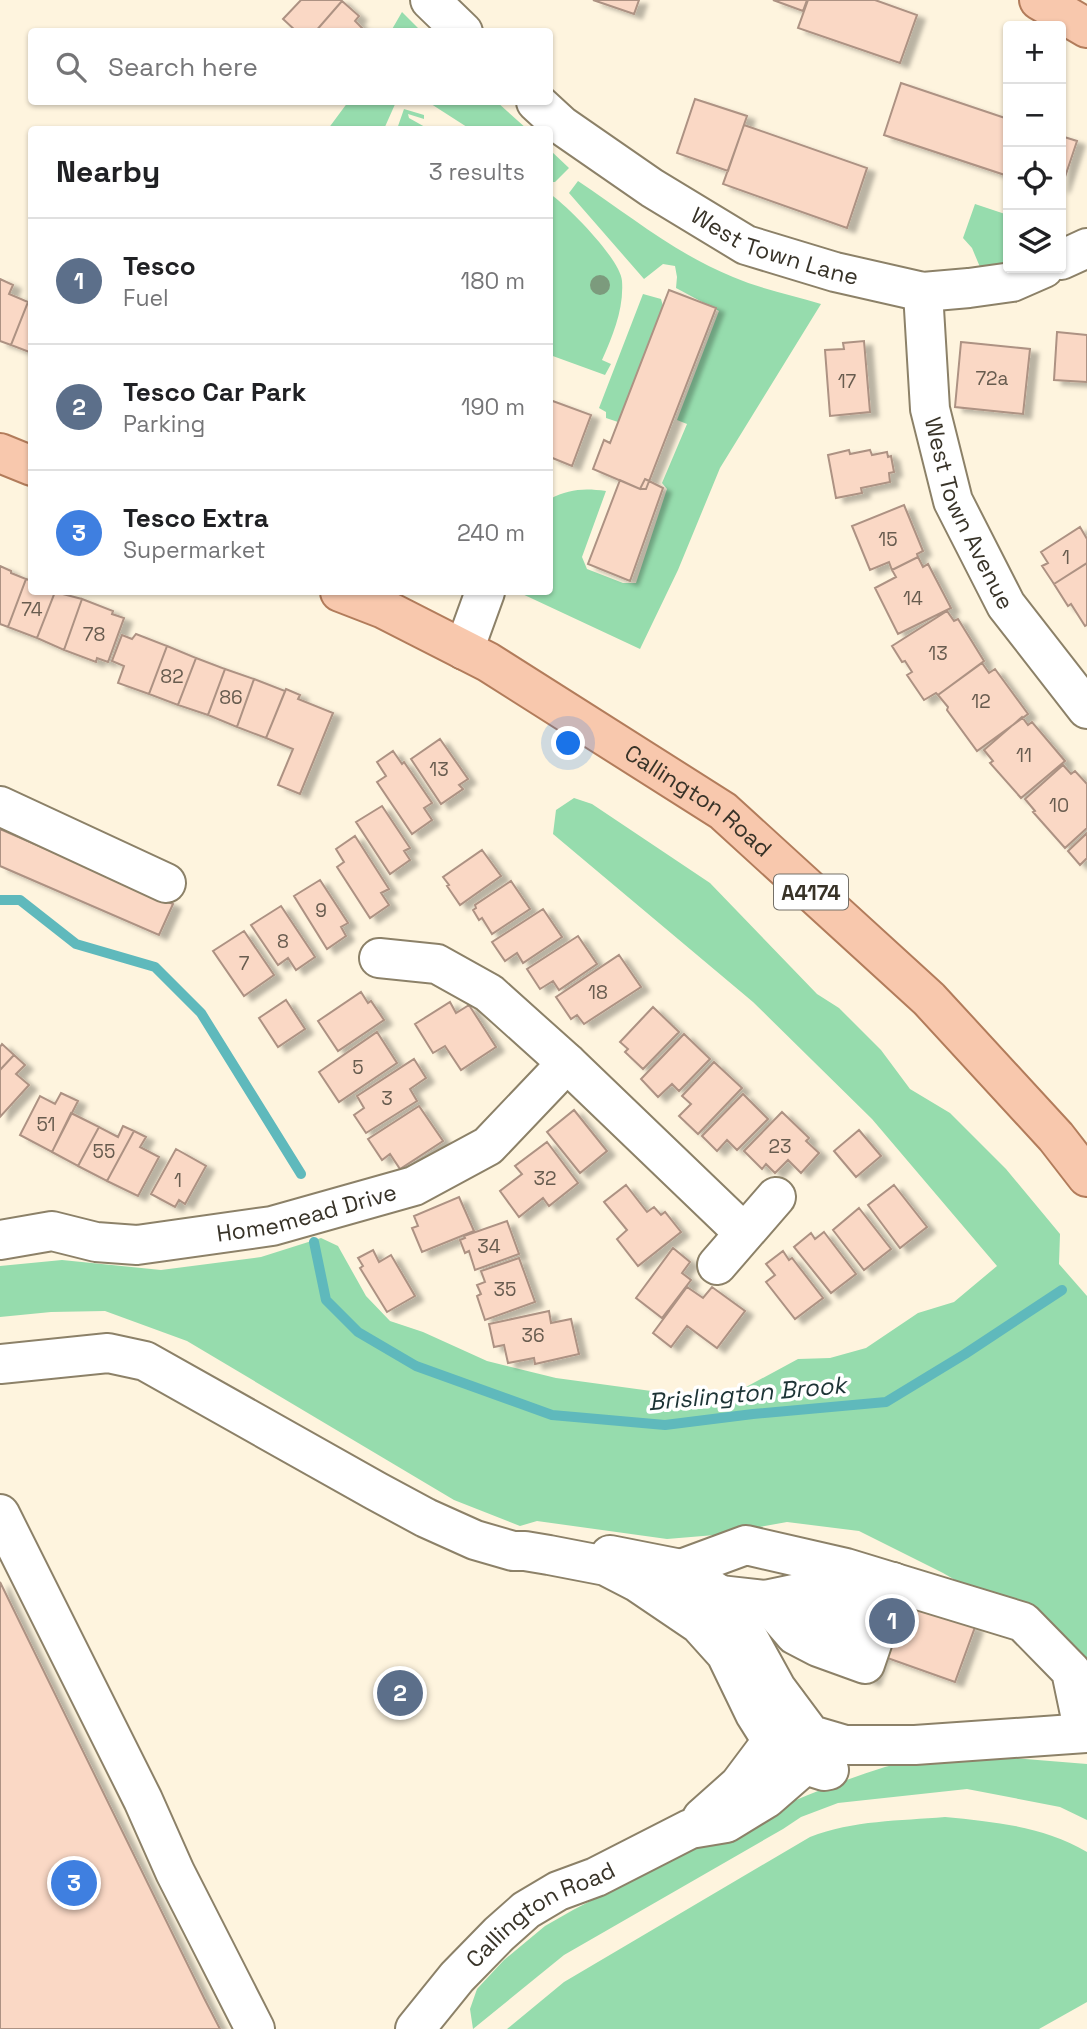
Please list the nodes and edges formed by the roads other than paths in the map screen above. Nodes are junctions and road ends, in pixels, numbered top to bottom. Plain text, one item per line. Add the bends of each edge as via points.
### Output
1 (430, 0) edge
2 (1039, 0) edge
3 (459, 28) edge
4 (1087, 28) edge
5 (540, 105) edge
6 (1087, 248) edge
7 (1066, 258) edge
8 (1033, 273) edge
9 (923, 292) junction
10 (0, 453) edge
11 (28, 464) edge
12 (348, 595) edge
13 (484, 595) edge
14 (464, 650) junction
15 (1087, 709) edge
16 (0, 806) edge
17 (166, 883) dead end
18 (379, 958) dead end
19 (566, 1063) junction
20 (1087, 1177) edge
21 (776, 1197) dead end
22 (744, 1233) junction
23 (0, 1240) edge
24 (717, 1265) dead end
25 (0, 1364) edge
26 (0, 1514) edge
27 (579, 1561) junction
28 (681, 1569) junction
29 (720, 1595) junction
30 (765, 1600) junction
31 (882, 1615) junction
32 (726, 1654) junction
33 (786, 1702) junction
34 (1085, 1733) edge
35 (772, 1741) junction
36 (915, 1745) junction
37 (805, 1765) junction
38 (690, 1829) junction
39 (421, 2026) edge
40 (255, 2029) edge

1 - 3 street
2 - 4 main road
5 - 9 street, West Town Lane via 561,125 652,188 746,245
6 - 7 street
8 - 9 street, West Town Lane via 1012,282 965,273
9 - 15 street, West Town Avenue via 930,409 953,501 1006,605
10 - 11 main road
12 - 14 main road, Callington Road / A4174
13 - 14 street
14 - 20 main road, Callington Road / A4174 via 723,811 929,999
16 - 17 street
18 - 19 street via 437,964 489,993
19 - 22 street
19 - 23 street, Homemead Drive via 488,1146 414,1186 272,1226 137,1245 96,1242 52,1231
21 - 22 street
22 - 24 street
25 - 27 street via 108,1353 145,1361 426,1518 513,1551
26 - 40 street
27 - 28 street via 598,1553
27 - 32 street via 606,1566 637,1582 699,1624
28 - 29 street
28 - 31 street via 746,1545 846,1568
29 - 30 street
29 - 32 street
29 - 33 street
30 - 31 street via 835,1599
30 - 31 street via 795,1635 865,1664
31 - 34 street via 1023,1622 1071,1671
32 - 35 street
33 - 36 street via 811,1735 845,1745
33 - 37 street via 809,1754
34 - 36 street
35 - 37 street
35 - 38 street via 739,1785
36 - 37 street via 824,1771
37 - 38 street via 767,1798 726,1823
38 - 39 street, Callington Road via 526,1910 457,1977

